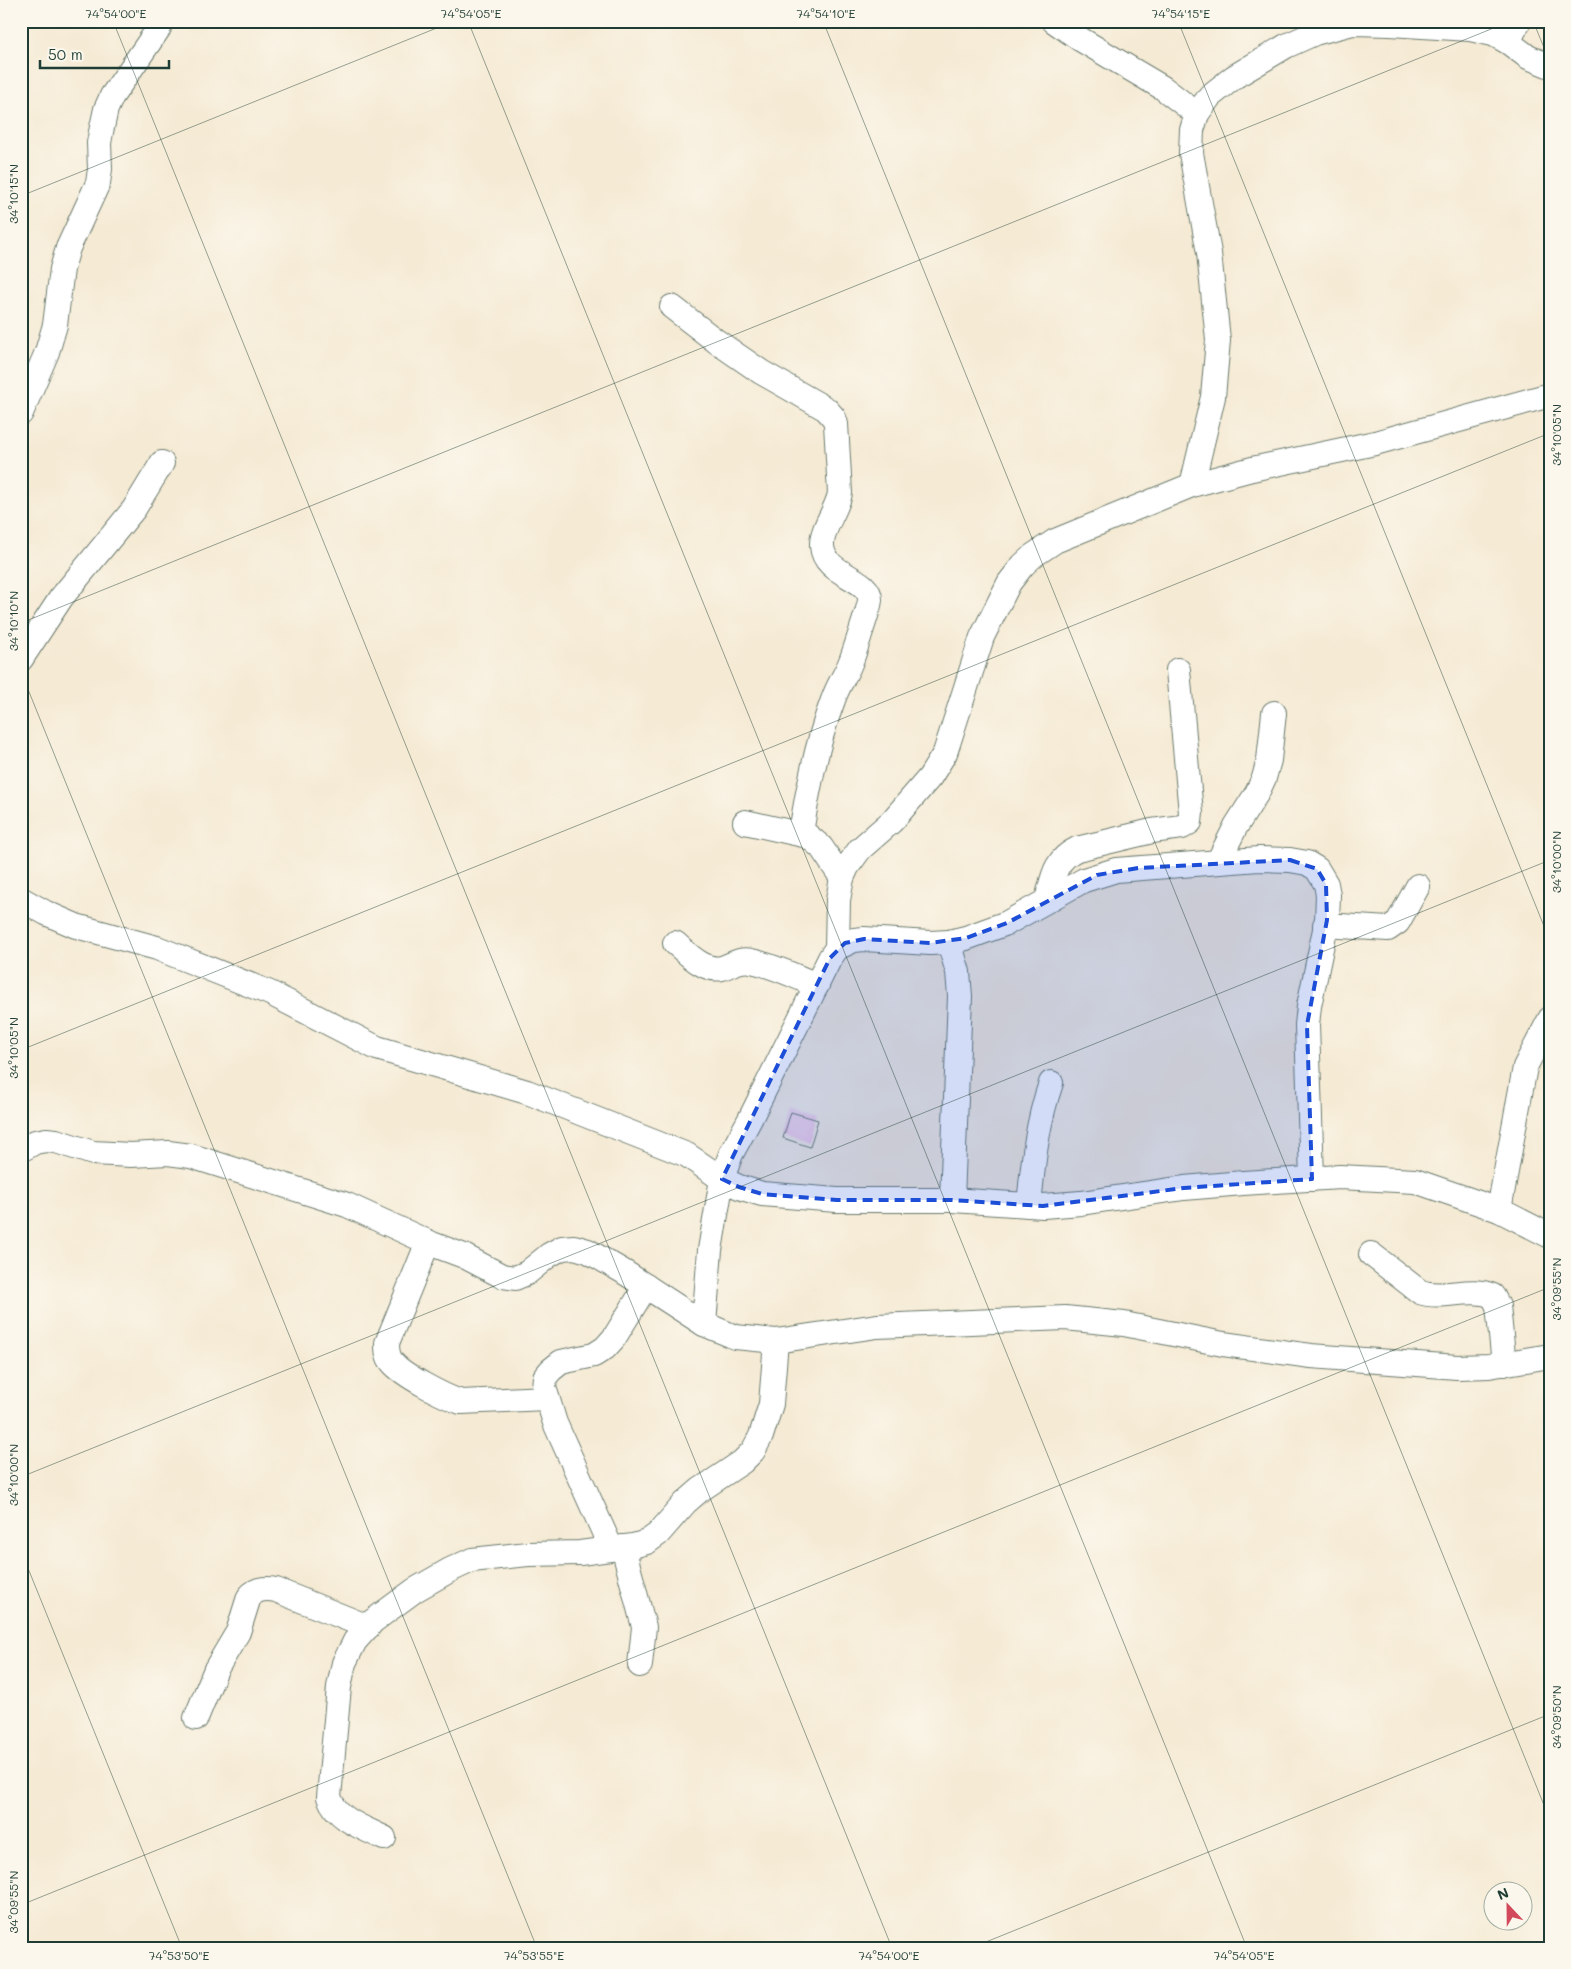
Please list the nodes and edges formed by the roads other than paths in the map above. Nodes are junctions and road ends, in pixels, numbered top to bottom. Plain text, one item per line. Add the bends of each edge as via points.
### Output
1 (1054, 21) edge
2 (1519, 21) edge
3 (1419, 24) edge
4 (159, 28) dead end
5 (1508, 42) junction
6 (1550, 66) edge
7 (1197, 114) junction
8 (672, 307) dead end
9 (1550, 396) edge
10 (21, 413) edge
11 (162, 463) dead end
12 (1192, 485) junction
13 (21, 659) edge
14 (1178, 670) dead end
15 (1274, 713) dead end
16 (745, 822) dead end
17 (801, 832) junction
18 (1218, 862) junction
19 (842, 878) junction
20 (1418, 886) dead end
21 (21, 898) edge
22 (1047, 900) junction
23 (1326, 925) junction
24 (949, 942) junction
25 (675, 943) dead end
26 (837, 948) junction
27 (817, 985) junction
28 (1550, 1019) edge
29 (1051, 1083) dead end
30 (21, 1150) edge
31 (722, 1179) junction
32 (1312, 1179) junction
33 (952, 1200) junction
34 (1029, 1205) junction
35 (1499, 1210) junction
36 (1550, 1236) edge
37 (428, 1242) junction
38 (1371, 1254) dead end
39 (646, 1286) junction
40 (704, 1324) junction
41 (776, 1341) junction
42 (1550, 1356) edge
43 (1504, 1364) junction
44 (547, 1398) junction
45 (617, 1548) junction
46 (368, 1627) junction
47 (640, 1665) dead end
48 (196, 1718) dead end
49 (384, 1838) dead end

1 - 7 street via 1163,88
2 - 5 street
3 - 5 street via 1470,29 1493,34
3 - 7 street via 1353,23 1315,33 1234,77 1210,96
4 - 10 street via 106,109 99,143 98,183 68,248 55,325
5 - 6 street via 1528,57
7 - 12 street via 1192,130 1191,153 1210,253 1218,340 1213,397
8 - 17 street via 762,372 826,409 836,424 840,493 822,547 835,569 862,586 870,598 855,650 833,700 815,759
9 - 12 street via 1375,443
11 - 13 street via 134,509 61,598
12 - 19 street via 1055,541 1023,565 1009,582 982,637 945,753 916,796 860,849
14 - 22 street via 1190,822 1182,827 1152,831 1066,854 1054,873
15 - 18 street via 1264,778
16 - 17 street
17 - 19 street via 815,840
18 - 22 street via 1116,870 1084,880
18 - 23 street via 1259,859 1307,863 1317,869 1326,884
19 - 26 street
20 - 23 street via 1398,922 1388,929
21 - 31 street via 76,926 157,948 270,993 377,1048 527,1092 687,1155
22 - 24 street via 1007,923
23 - 32 street via 1307,1025
24 - 26 street via 864,939
24 - 33 street via 958,972 960,996
25 - 27 street via 694,959 712,968 722,968 741,960 753,961
26 - 27 street
27 - 31 street via 731,1154
28 - 35 street via 1525,1067
29 - 34 street via 1034,1145
30 - 37 street via 46,1140 93,1153 192,1156 347,1205
31 - 33 street via 762,1194 837,1200
31 - 40 street via 710,1250
32 - 34 street via 1184,1188 1081,1203
32 - 35 street via 1340,1177 1415,1182
33 - 34 street
35 - 36 street
37 - 39 street via 502,1276 515,1278 562,1248 574,1247 588,1251
37 - 44 street via 387,1343 387,1353 392,1362 448,1398 461,1402
38 - 43 street via 1420,1292 1429,1295 1482,1293 1493,1296 1498,1306
39 - 40 street
39 - 44 street via 605,1348 594,1355 561,1362 551,1370 544,1387
40 - 41 street via 734,1337
41 - 43 street via 877,1326 1064,1318 1124,1324 1223,1344 1311,1356 1457,1367
41 - 45 street via 771,1404 753,1451 700,1490 647,1542
42 - 43 street
44 - 45 street via 555,1422
45 - 46 street via 472,1560 415,1590
45 - 47 street via 644,1627
46 - 48 street via 276,1590 262,1589 252,1593 238,1632 216,1669
46 - 49 street via 344,1663 330,1796 333,1807 342,1816

